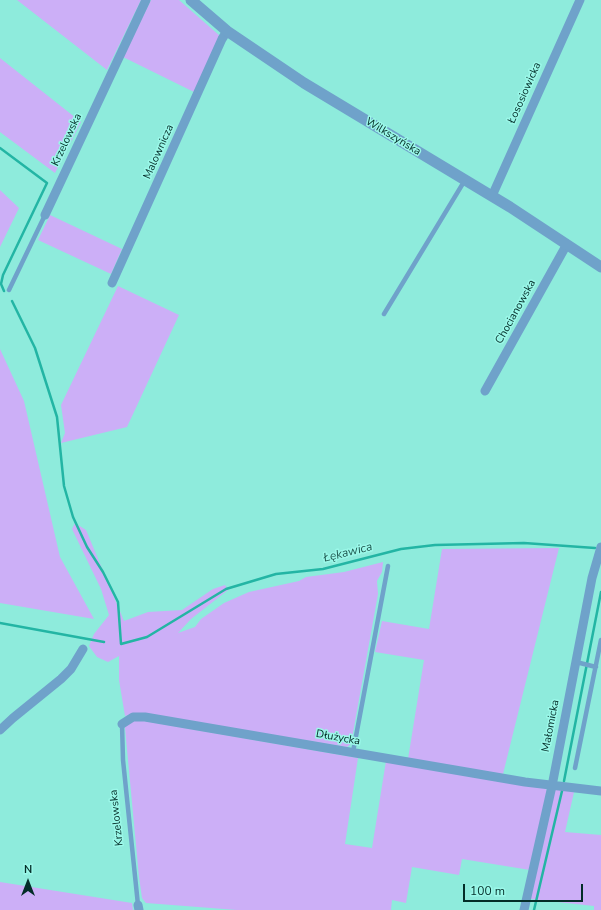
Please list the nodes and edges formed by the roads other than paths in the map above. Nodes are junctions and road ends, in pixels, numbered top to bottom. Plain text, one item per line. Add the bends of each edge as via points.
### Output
1 (146, 0) edge
2 (191, 0) edge
3 (580, 0) edge
4 (227, 30) junction
5 (465, 180) junction
6 (492, 196) junction
7 (44, 215) joint
8 (567, 244) junction
9 (601, 267) edge
10 (112, 283) dead end
11 (9, 290) dead end
12 (384, 314) dead end
13 (485, 391) dead end
14 (601, 547) edge
15 (388, 566) dead end
16 (601, 640) edge
17 (83, 649) dead end
18 (578, 663) junction
19 (594, 666) junction
20 (122, 724) joint
21 (0, 730) edge
22 (353, 752) junction
23 (575, 768) dead end
24 (552, 786) junction
25 (601, 791) edge
26 (139, 908) edge
27 (524, 910) edge

1 - 7 street, Krzelowska
2 - 4 street, Wilkszyńska
3 - 6 street, Łososiowicka
4 - 5 street, Wilkszyńska via 322,94
4 - 10 street, Malownicza
5 - 6 street, Wilkszyńska
5 - 12 lane
6 - 8 street, Wilkszyńska
7 - 11 lane, Krzelowska
8 - 9 street, Wilkszyńska
8 - 13 street, Chocianowska
14 - 18 street, Małomicka via 592,578
15 - 22 lane
16 - 19 lane
17 - 21 street via 71,669 61,679
18 - 19 lane
18 - 24 street, Małomicka
19 - 23 lane
20 - 22 street, Dłużycka via 133,717 145,717
20 - 26 lane, Krzelowska via 123,760
22 - 24 street, Dłużycka
24 - 25 street, Dłużycka
24 - 27 street, Małomicka

